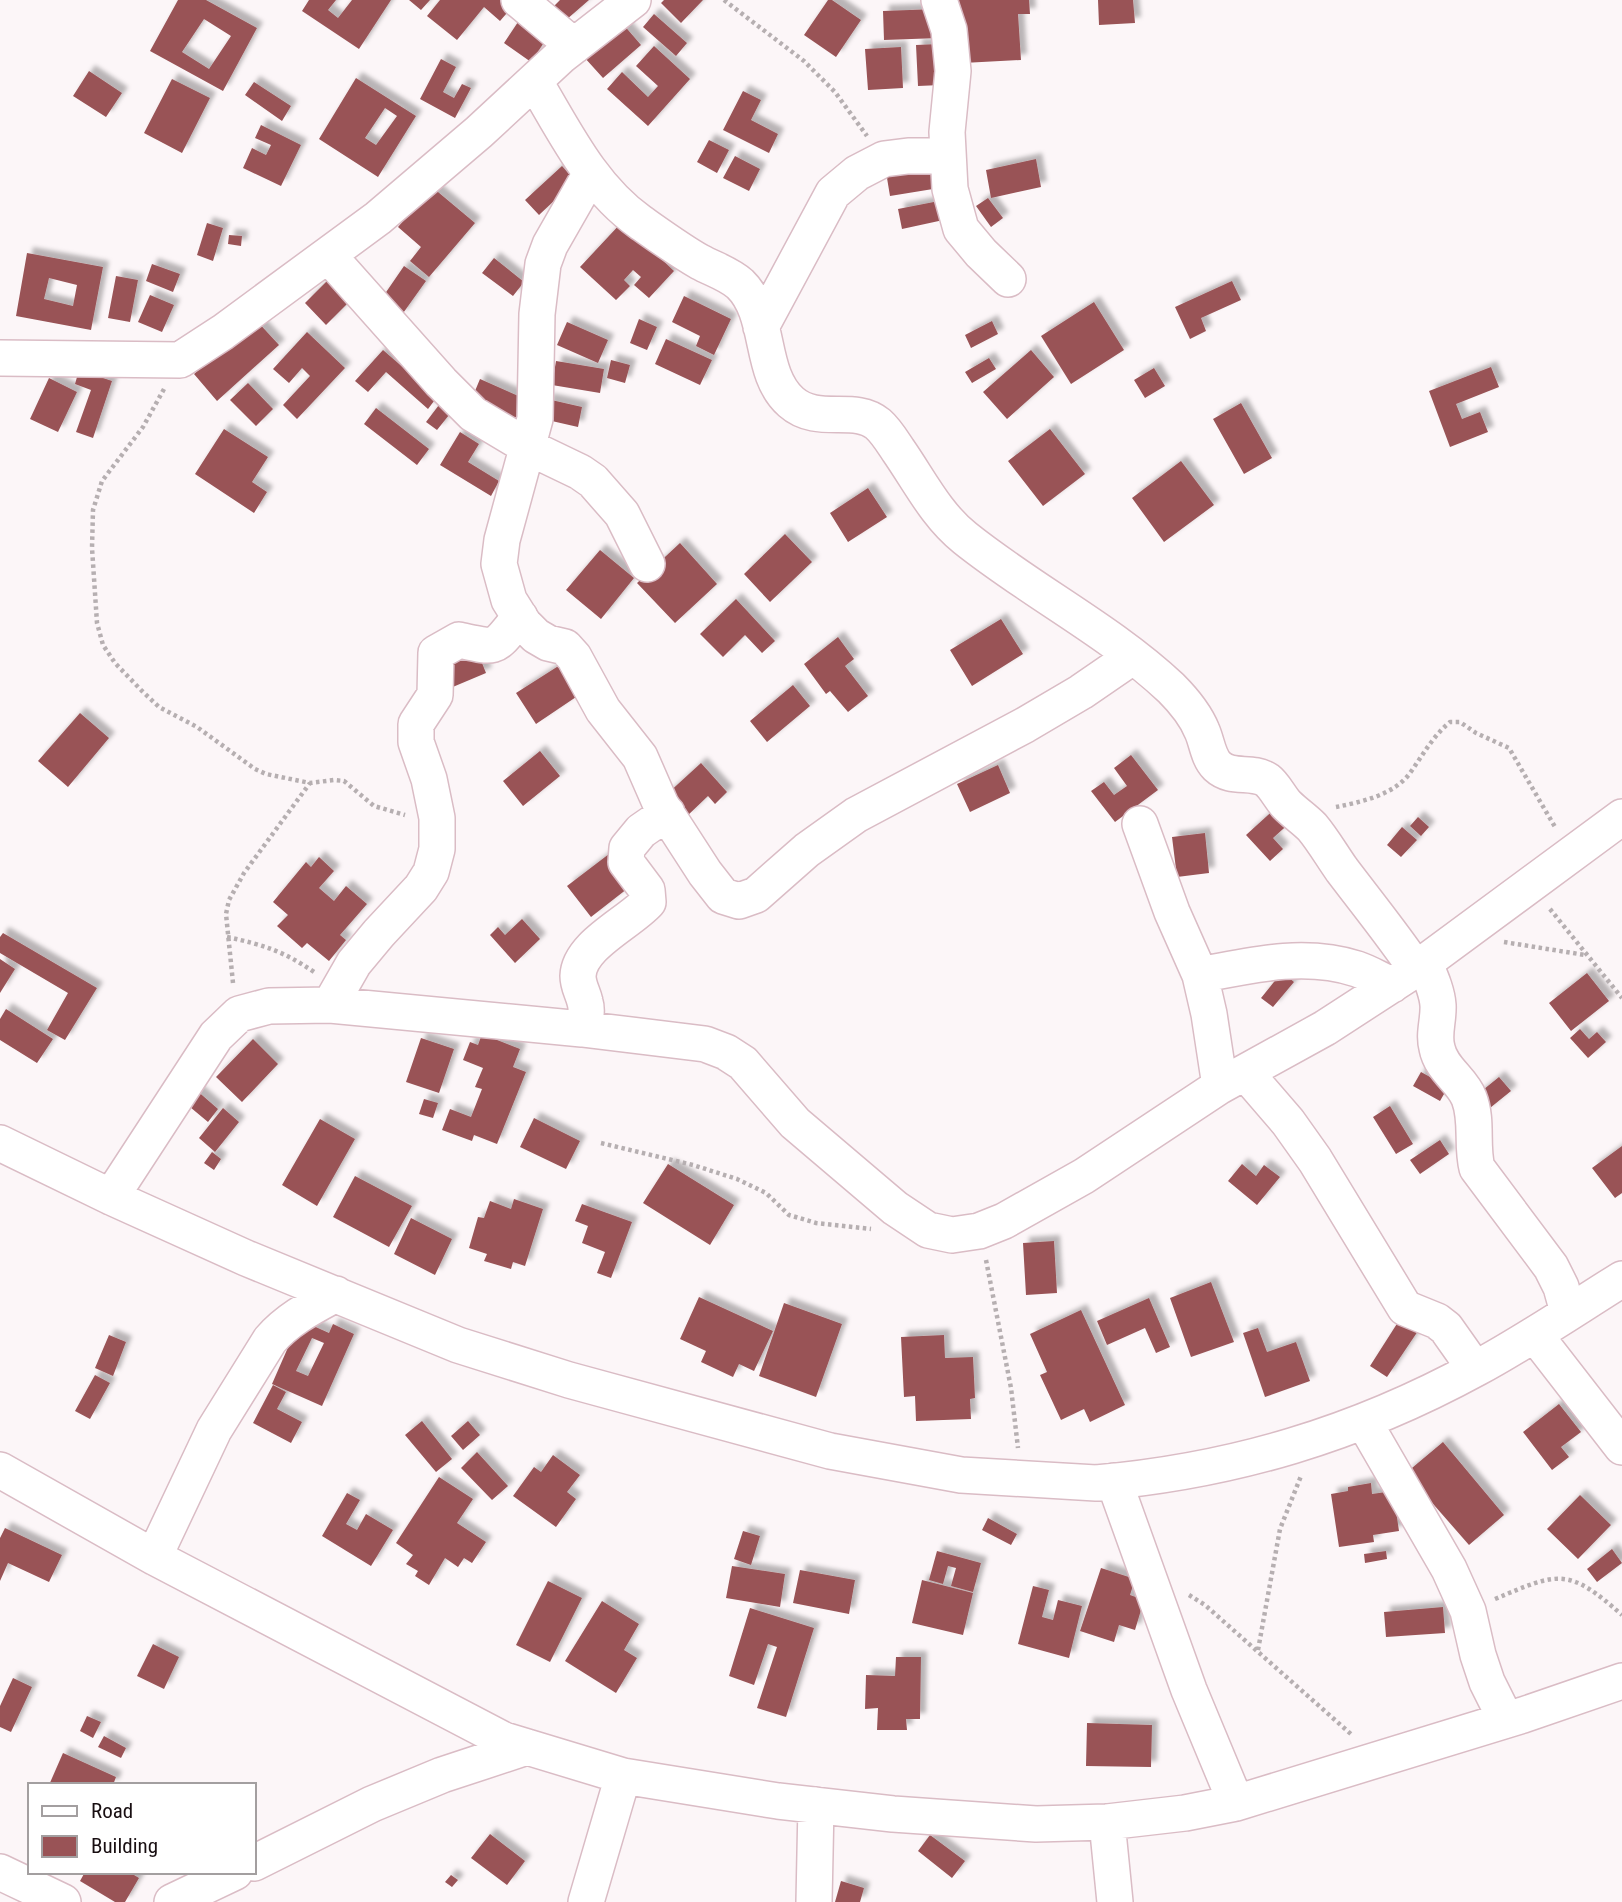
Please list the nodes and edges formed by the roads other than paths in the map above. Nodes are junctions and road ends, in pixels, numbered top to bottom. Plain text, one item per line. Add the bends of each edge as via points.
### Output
1 (519, 0) edge
2 (633, 0) edge
3 (939, 0) edge
4 (575, 46) junction
5 (535, 82) junction
6 (947, 156) junction
7 (590, 174) junction
8 (328, 255) junction
9 (1008, 279) dead end
10 (761, 327) junction
11 (0, 358) edge
12 (528, 447) junction
13 (647, 564) dead end
14 (520, 617) junction
15 (1132, 657) junction
16 (667, 813) junction
17 (1622, 817) edge
18 (1140, 824) dead end
19 (1411, 973) junction
20 (1200, 975) junction
21 (334, 996) junction
22 (582, 1029) junction
23 (1232, 1079) junction
24 (0, 1143) edge
25 (111, 1197) junction
26 (1622, 1279) edge
27 (336, 1294) junction
28 (1569, 1312) junction
29 (1535, 1335) junction
30 (1475, 1369) junction
31 (1364, 1422) junction
32 (1622, 1447) edge
33 (0, 1470) edge
34 (1114, 1481) junction
35 (154, 1557) junction
36 (1622, 1681) edge
37 (1506, 1720) junction
38 (527, 1747) junction
39 (624, 1776) junction
40 (1236, 1803) junction
41 (816, 1805) junction
42 (1107, 1822) junction
43 (256, 1862) edge
44 (0, 1872) edge
45 (231, 1874) edge
46 (63, 1902) edge
47 (172, 1902) edge
48 (586, 1902) edge
49 (814, 1902) edge
50 (1115, 1902) edge

1 - 4 street
2 - 4 street
3 - 6 street via 949,30 953,71
4 - 5 street
5 - 7 street
5 - 8 street via 378,218
6 - 9 street via 961,229
6 - 10 street via 884,159 833,193
7 - 10 street via 636,219 739,283
7 - 12 street via 543,264 537,314 537,407
8 - 11 street via 180,360
8 - 12 street via 460,403
10 - 15 street via 773,373 792,403 822,416 852,415 878,424 937,508 963,536
12 - 13 street via 580,472 601,489 622,514
12 - 14 street via 499,564 509,600
14 - 16 street via 536,636 565,647 574,657 603,710 640,757
14 - 21 street via 497,645 485,647 459,640 436,653 435,695 416,724 416,742 437,818 431,872 354,963
15 - 16 street via 1026,724 856,815 756,895 739,901 723,896 714,886
15 - 19 street via 1191,710 1217,766 1234,775 1266,779 1312,828
16 - 22 street via 641,831 627,848 626,862 647,890 648,902 583,959 578,972 586,1003
17 - 19 street
18 - 20 street
19 - 20 street via 1303,960
19 - 23 street via 1325,1028
19 - 28 street via 1438,1005 1437,1049 1468,1094 1476,1130 1477,1168 1551,1267
20 - 23 street
21 - 22 street
21 - 25 street via 239,1013 216,1036
22 - 23 street via 705,1045 726,1052 743,1063 795,1124 895,1208 928,1230 952,1235 1004,1221 1084,1176
23 - 30 street via 1287,1122 1405,1308 1446,1328
24 - 25 street
25 - 27 street
26 - 28 street
27 - 34 street via 458,1345 830,1451 961,1475
27 - 35 street via 294,1318 270,1340 214,1430
28 - 29 street
29 - 30 street
29 - 32 street
30 - 31 street
31 - 34 street via 1250,1458
31 - 37 street via 1449,1569 1468,1611 1481,1664
33 - 35 street
34 - 40 street via 1189,1690
35 - 38 street via 504,1740
36 - 37 street
37 - 40 street
38 - 39 street
38 - 43 street via 372,1804
39 - 41 street
39 - 48 street
40 - 42 street
41 - 42 street via 1035,1824
41 - 49 street
42 - 50 street
44 - 46 street
45 - 47 street

